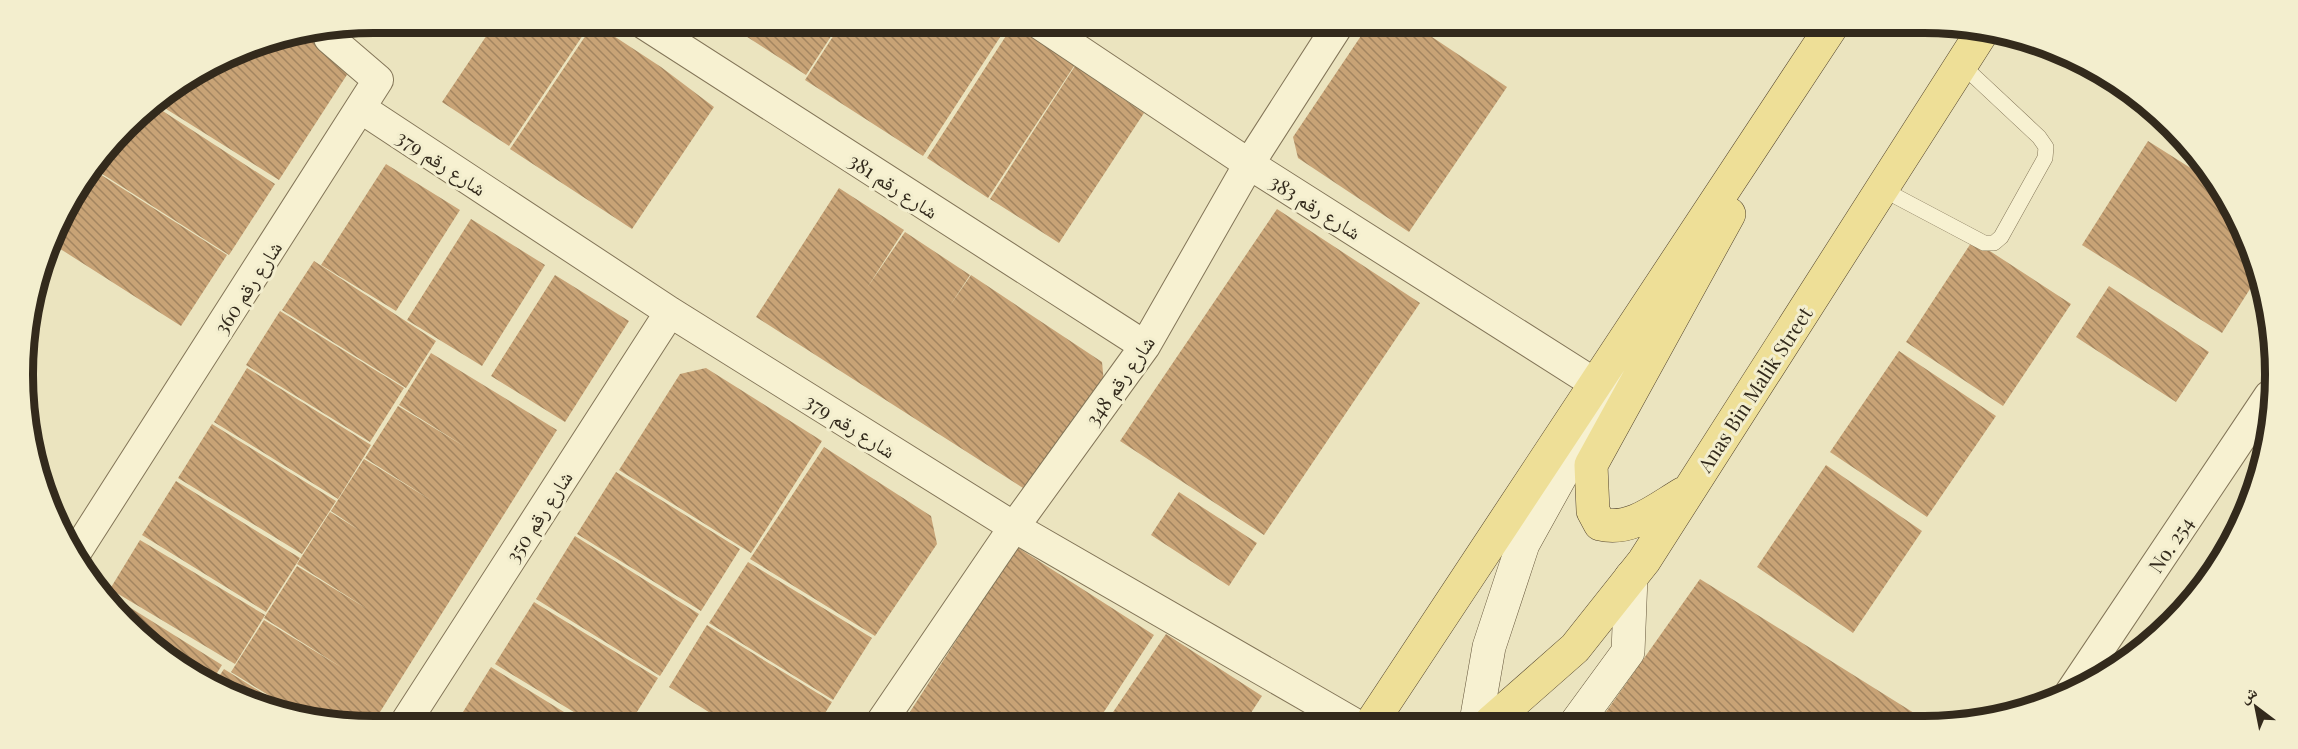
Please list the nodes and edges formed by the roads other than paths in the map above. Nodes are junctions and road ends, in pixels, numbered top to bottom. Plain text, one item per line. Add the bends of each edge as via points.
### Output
1 (658, 33) edge
2 (1053, 33) edge
3 (1334, 33) edge
4 (330, 36) edge
5 (1978, 38) edge
6 (1823, 40) edge
7 (1962, 64) junction
8 (362, 109) junction
9 (1249, 164) junction
10 (1882, 189) junction
11 (1704, 217) junction
12 (670, 312) junction
13 (1145, 346) junction
14 (1594, 383) junction
15 (2263, 404) edge
16 (1688, 491) junction
17 (1014, 527) junction
18 (80, 546) edge
19 (1631, 577) junction
20 (2080, 678) edge
21 (410, 716) edge
22 (885, 716) edge
23 (1342, 716) edge
24 (1376, 716) edge
25 (1477, 716) edge
26 (1498, 716) edge
27 (1581, 716) edge

1 - 13 street, شارع رقم 381
2 - 9 street, شارع رقم 383
3 - 9 street, شارع رقم 348
4 - 8 street, شارع رقم 360 via 378,80
5 - 7 main road, Anas Bin Malik Street
6 - 11 main road
6 - 16 main road via 1591,465 1593,511 1600,524 1616,528 1634,522
7 - 10 main road, Anas Bin Malik Street
7 - 10 lane via 2046,147 2045,158 2001,237 1994,243 1983,243
8 - 12 street, شارع رقم 379
8 - 18 street, شارع رقم 360
9 - 13 street, شارع رقم 348
9 - 14 street, شارع رقم 383
10 - 16 main road, Anas Bin Malik Street
11 - 14 main road
11 - 25 main road via 1523,544 1489,647
12 - 17 street, شارع رقم 379
12 - 21 street, شارع رقم 350
13 - 17 street, شارع رقم 348
14 - 24 main road
15 - 20 street, No. 254
16 - 19 main road, Anas Bin Malik Street
17 - 22 street, شارع رقم 348
17 - 23 street, شارع رقم 379
19 - 26 main road, Anas Bin Malik Street via 1575,648
19 - 27 main road via 1628,652

